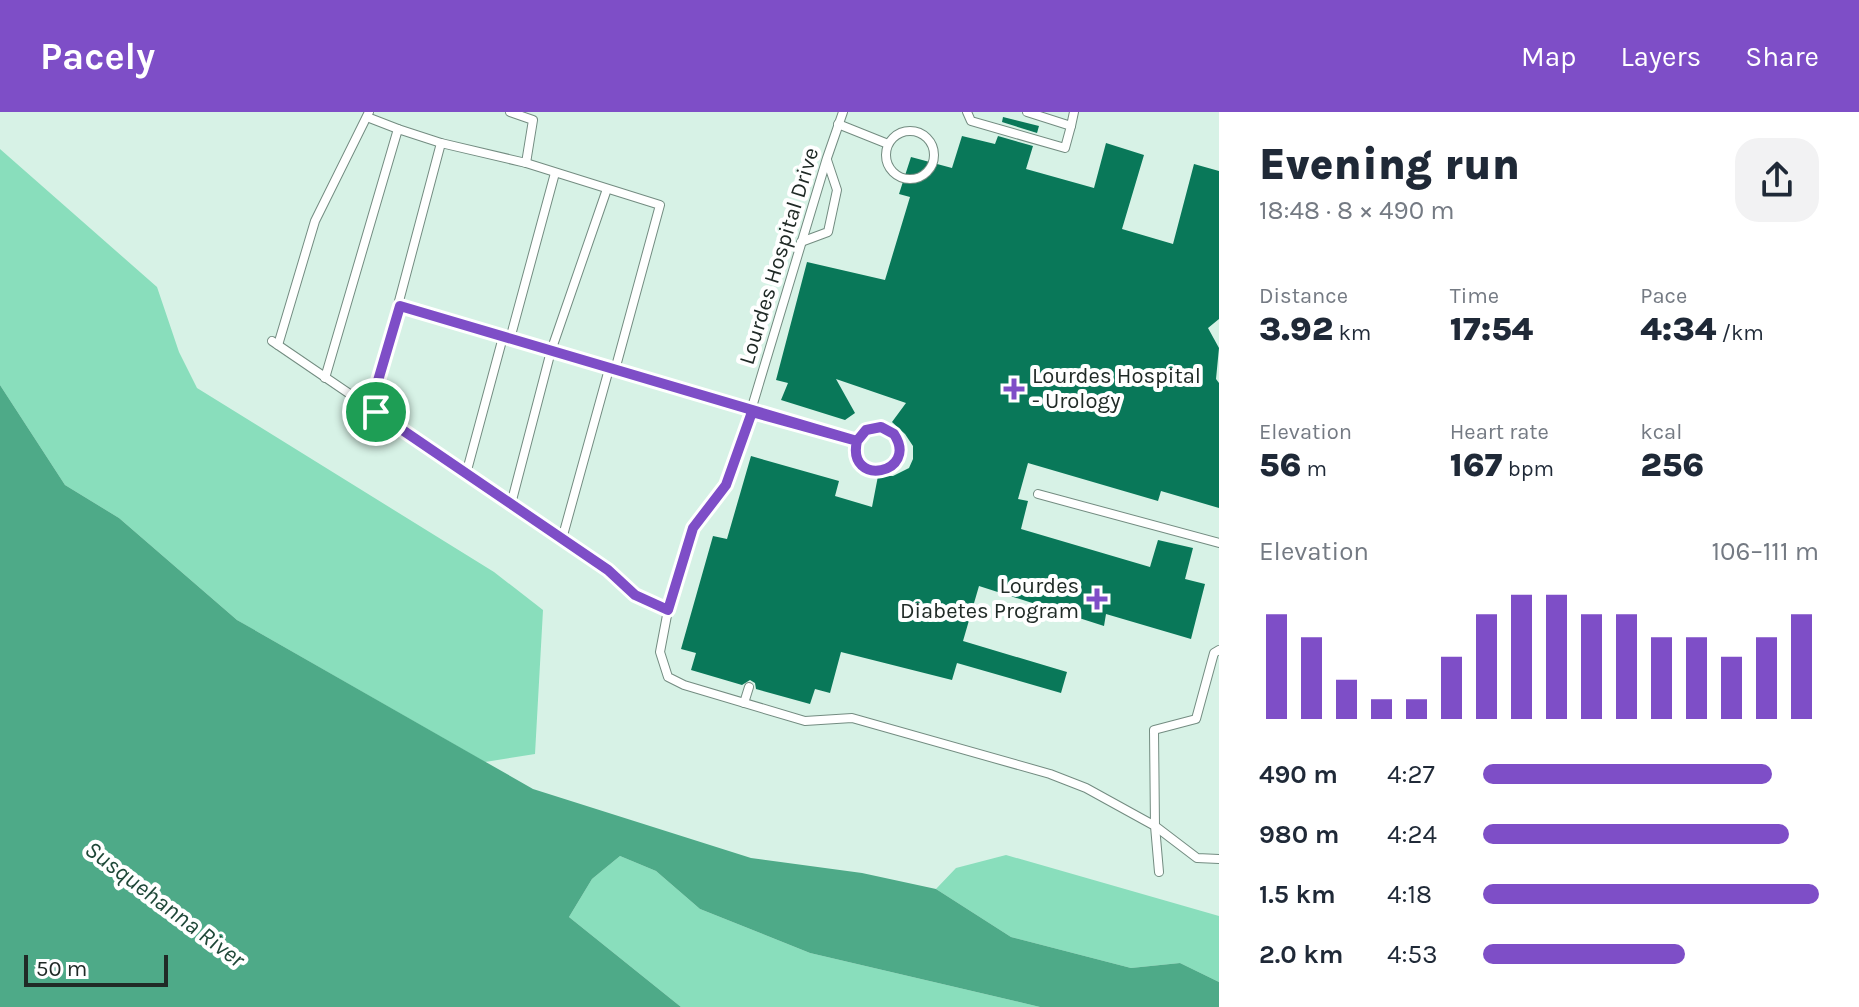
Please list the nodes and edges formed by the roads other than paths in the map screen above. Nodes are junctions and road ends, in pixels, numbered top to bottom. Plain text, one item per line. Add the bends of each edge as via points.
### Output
1 (510, 112) edge
2 (843, 112) edge
3 (967, 112) edge
4 (1027, 112) edge
5 (1074, 112) edge
6 (368, 114) edge
7 (838, 124) junction
8 (1071, 126) junction
9 (398, 129) junction
10 (441, 143) junction
11 (888, 144) junction
12 (827, 158) junction
13 (526, 163) junction
14 (555, 173) junction
15 (607, 189) junction
16 (801, 242) junction
17 (400, 306) junction
18 (507, 338) junction
19 (551, 351) junction
20 (612, 370) junction
21 (325, 378) junction
22 (376, 412) junction
23 (752, 412) junction
24 (857, 441) junction
25 (466, 474) junction
26 (1038, 494) dead end
27 (511, 504) junction
28 (562, 539) junction
29 (1219, 543) edge
30 (668, 610) junction
31 (1219, 650) edge
32 (749, 687) dead end
33 (744, 703) junction
34 (1155, 826) junction
35 (1219, 859) edge
36 (1159, 872) dead end

1 - 13 lane via 533,120
2 - 7 lane, Lourdes Hospital Drive
3 - 8 lane via 971,121 1065,148
4 - 8 lane
5 - 8 lane
6 - 9 lane
6 - 21 lane via 315,221 275,343
7 - 11 lane
7 - 12 lane, Lourdes Hospital Drive
9 - 10 lane
9 - 21 lane
10 - 13 lane
10 - 17 lane
11 - 11 lane via 889,167 901,177 916,178 932,163 930,143 921,134 899,133
12 - 16 lane, Lourdes Hospital Drive
12 - 16 lane via 837,190 828,232
13 - 14 lane
14 - 15 lane
14 - 18 lane
15 - 19 lane
15 - 20 lane via 660,205
16 - 23 lane, Lourdes Hospital Drive
17 - 18 lane
17 - 22 lane via 377,384
18 - 19 lane
18 - 25 lane
19 - 20 lane
19 - 27 lane
20 - 23 lane
20 - 28 lane
21 - 22 lane
22 - 25 lane
23 - 24 lane
23 - 30 lane, Lourdes Hospital Drive via 726,485 693,528
24 - 24 lane via 859,462 870,470 891,467 899,454 898,440 888,429 873,427
25 - 27 lane
26 - 29 lane
27 - 28 lane
28 - 30 lane via 635,595
30 - 33 lane, Lourdes Hospital Drive via 660,652 668,677
31 - 34 lane via 1196,719 1154,730
32 - 33 lane
33 - 34 lane via 805,721 852,718 1050,774
34 - 35 lane via 1197,858
34 - 36 lane

